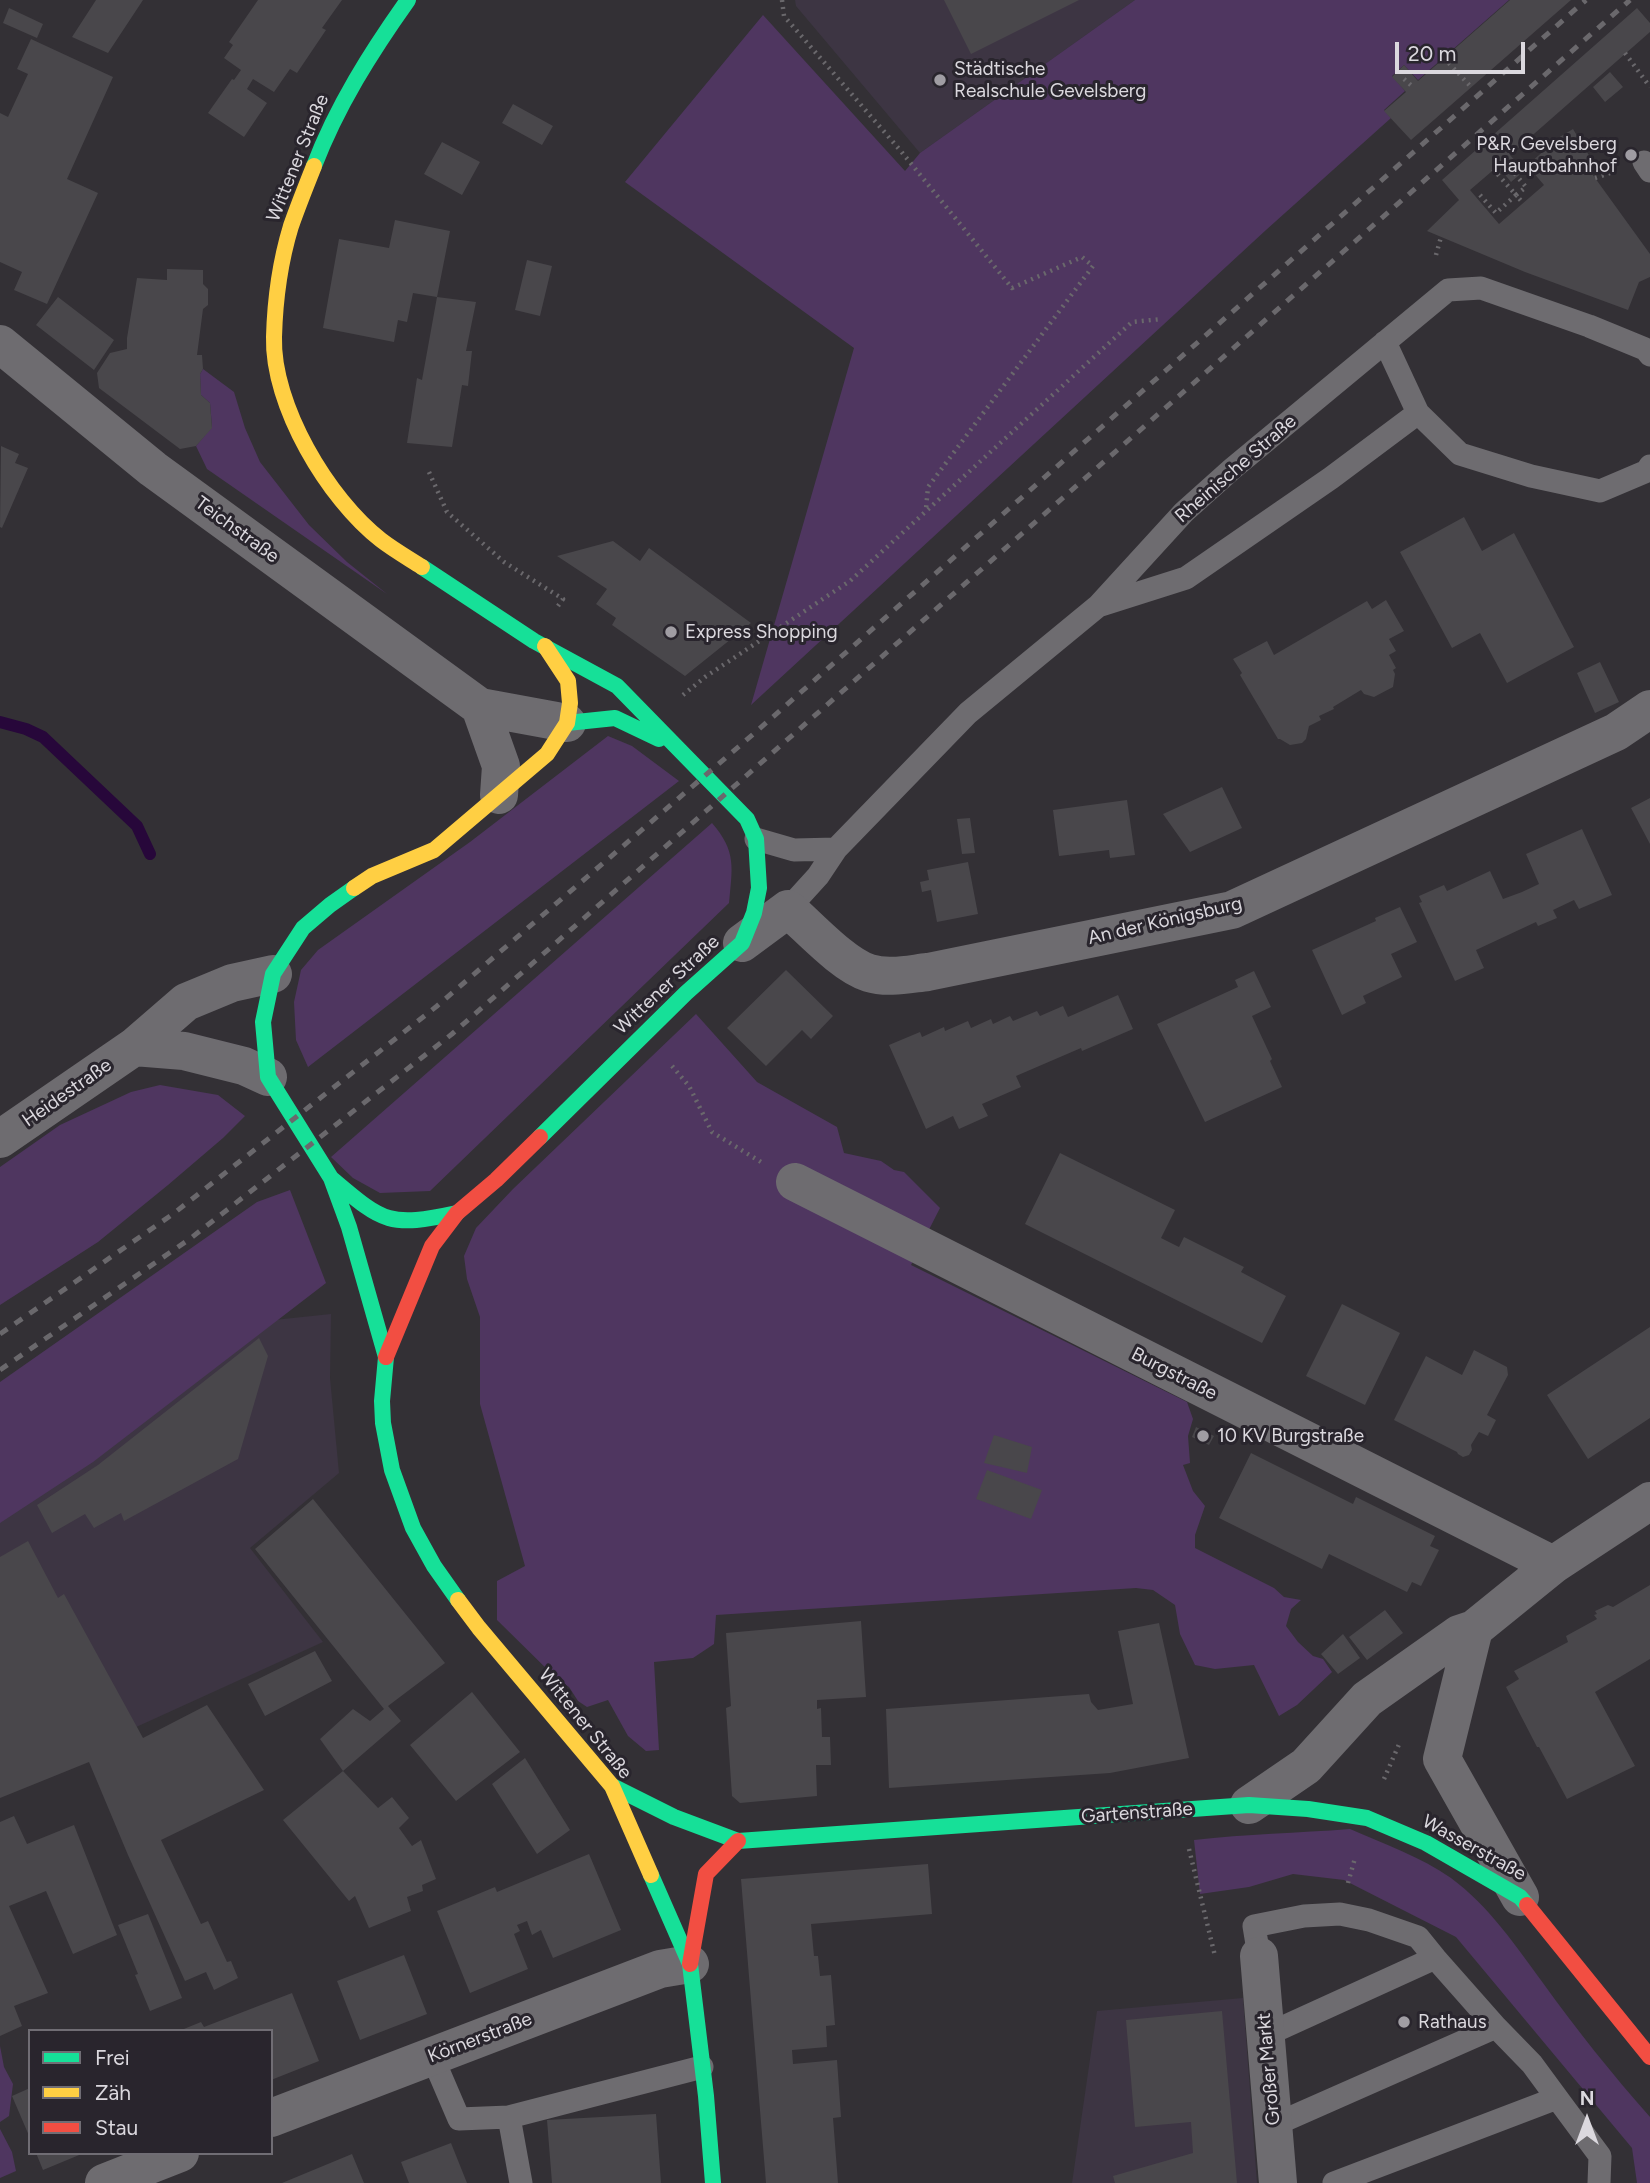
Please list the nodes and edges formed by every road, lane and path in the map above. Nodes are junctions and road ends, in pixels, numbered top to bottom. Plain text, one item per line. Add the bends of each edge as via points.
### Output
1 (408, 0) edge
2 (782, 0) edge
3 (1625, 52) dead end
4 (1444, 58) dead end
5 (1404, 79) dead end
6 (1413, 87) dead end
7 (1650, 87) edge
8 (1472, 88) dead end
9 (1493, 169) dead end
10 (1511, 169) dead end
11 (1480, 195) dead end
12 (1516, 195) junction
13 (1523, 203) dead end
14 (1441, 237) dead end
15 (1436, 255) dead end
16 (1162, 319) dead end
17 (1385, 342) junction
18 (0, 344) edge
19 (1650, 355) edge
20 (1418, 413) junction
21 (1650, 466) edge
22 (429, 472) dead end
23 (926, 509) junction
24 (1098, 606) junction
25 (539, 643) junction
26 (677, 700) dead end
27 (480, 707) junction
28 (1650, 709) edge
29 (567, 723) junction
30 (680, 749) junction
31 (499, 795) junction
32 (756, 839) junction
33 (835, 849) junction
34 (788, 909) junction
35 (742, 943) junction
36 (273, 974) junction
37 (642, 1036) junction
38 (134, 1047) junction
39 (268, 1077) junction
40 (0, 1139) edge
41 (331, 1178) junction
42 (795, 1182) joint
43 (457, 1213) junction
44 (386, 1357) junction
45 (1650, 1501) edge
46 (1553, 1565) junction
47 (1474, 1629) junction
48 (612, 1786) junction
49 (1249, 1805) junction
50 (1186, 1838) dead end
51 (738, 1841) junction
52 (1520, 1897) junction
53 (1259, 1956) junction
54 (1435, 1958) junction
55 (690, 1964) junction
56 (1496, 2027) junction
57 (1266, 2035) junction
58 (432, 2056) junction
59 (1650, 2057) edge
60 (702, 2067) junction
61 (1557, 2098) junction
62 (273, 2117) edge
63 (509, 2117) junction
64 (1274, 2125) junction
65 (175, 2155) edge
66 (1365, 2178) edge
67 (104, 2183) edge
68 (521, 2183) edge
69 (713, 2183) edge
70 (1278, 2183) edge
71 (1334, 2183) edge
72 (1599, 2183) edge

1 - 25 main road, Wittener Straße via 344,99 291,227 276,312 279,378 293,422 340,499 380,539
2 - 23 path via 784,16 1012,288 1082,257 1093,266 928,487
3 - 7 path
4 - 8 path
5 - 6 path
9 - 12 path
10 - 12 path via 1526,187
11 - 12 path via 1496,213
12 - 13 path
14 - 15 path
16 - 23 path via 1132,322
17 - 19 lane, Rheinische Straße via 1448,290 1481,288 1589,326
17 - 20 lane
17 - 24 lane, Rheinische Straße via 1184,512
18 - 27 street, Teichstraße via 153,469
20 - 21 lane via 1460,454 1531,476 1600,491
20 - 24 lane, Rheinische Straße via 1186,578
22 - 25 path via 447,512 504,562 563,599
23 - 26 path via 850,581
24 - 33 lane, Rheinische Straße via 968,713
25 - 29 main road, Wittener Straße via 568,681
25 - 30 main road, Wittener Straße via 617,686
27 - 29 street, Teichstraße
27 - 31 street via 501,766
28 - 34 street, An der Königsburg via 1616,732 1232,910 891,976 868,973 847,961
29 - 30 main road, Wittener Straße via 615,718
29 - 31 main road, Wittener Straße via 547,754
30 - 32 main road, Wittener Straße via 747,819
31 - 36 main road, Wittener Straße via 434,850 372,876 330,905 303,928
32 - 33 lane via 794,850
32 - 35 main road, Wittener Straße via 759,888
33 - 34 lane, Rheinische Straße
34 - 35 street, Rheinische Straße
35 - 37 main road, Wittener Straße
36 - 38 street, Heidestraße via 232,983 186,1002
36 - 39 main road, Wittener Straße via 262,1022
37 - 42 path via 689,1086 712,1132
37 - 43 main road, Wittener Straße
38 - 39 street via 184,1051
38 - 40 street, Heidestraße
39 - 41 main road, Wittener Straße
41 - 43 main road, Wittener Straße via 387,1219 425,1220
41 - 44 main road, Wittener Straße
42 - 46 street, Burgstraße
43 - 44 main road, Wittener Straße via 432,1246
44 - 48 main road, Wittener Straße via 383,1423 413,1528 479,1628
45 - 46 street
46 - 47 street
47 - 49 street via 1459,1634 1367,1699 1306,1766
47 - 52 street via 1442,1759
48 - 51 main road, Gartenstraße via 649,1807
48 - 55 main road, Wittener Straße
49 - 51 main road, Gartenstraße
49 - 52 main road, Wasserstraße via 1367,1818 1426,1843
50 - 53 path via 1217,1964
51 - 55 main road via 706,1874
52 - 59 main road, Wasserstraße
53 - 54 lane via 1255,1926 1340,1913 1418,1937
53 - 57 street, Großer Markt
54 - 56 lane
54 - 57 lane
55 - 58 street, Körnerstraße via 660,1969
55 - 60 main road, Wittener Straße
56 - 61 lane
56 - 64 lane
57 - 64 street, Großer Markt
58 - 62 street, Körnerstraße
58 - 63 lane via 459,2119
60 - 63 lane
60 - 69 main road, Wittener Straße
61 - 66 lane
61 - 72 lane via 1600,2157
63 - 68 lane
64 - 70 street, Großer Markt
65 - 67 street
66 - 71 lane

